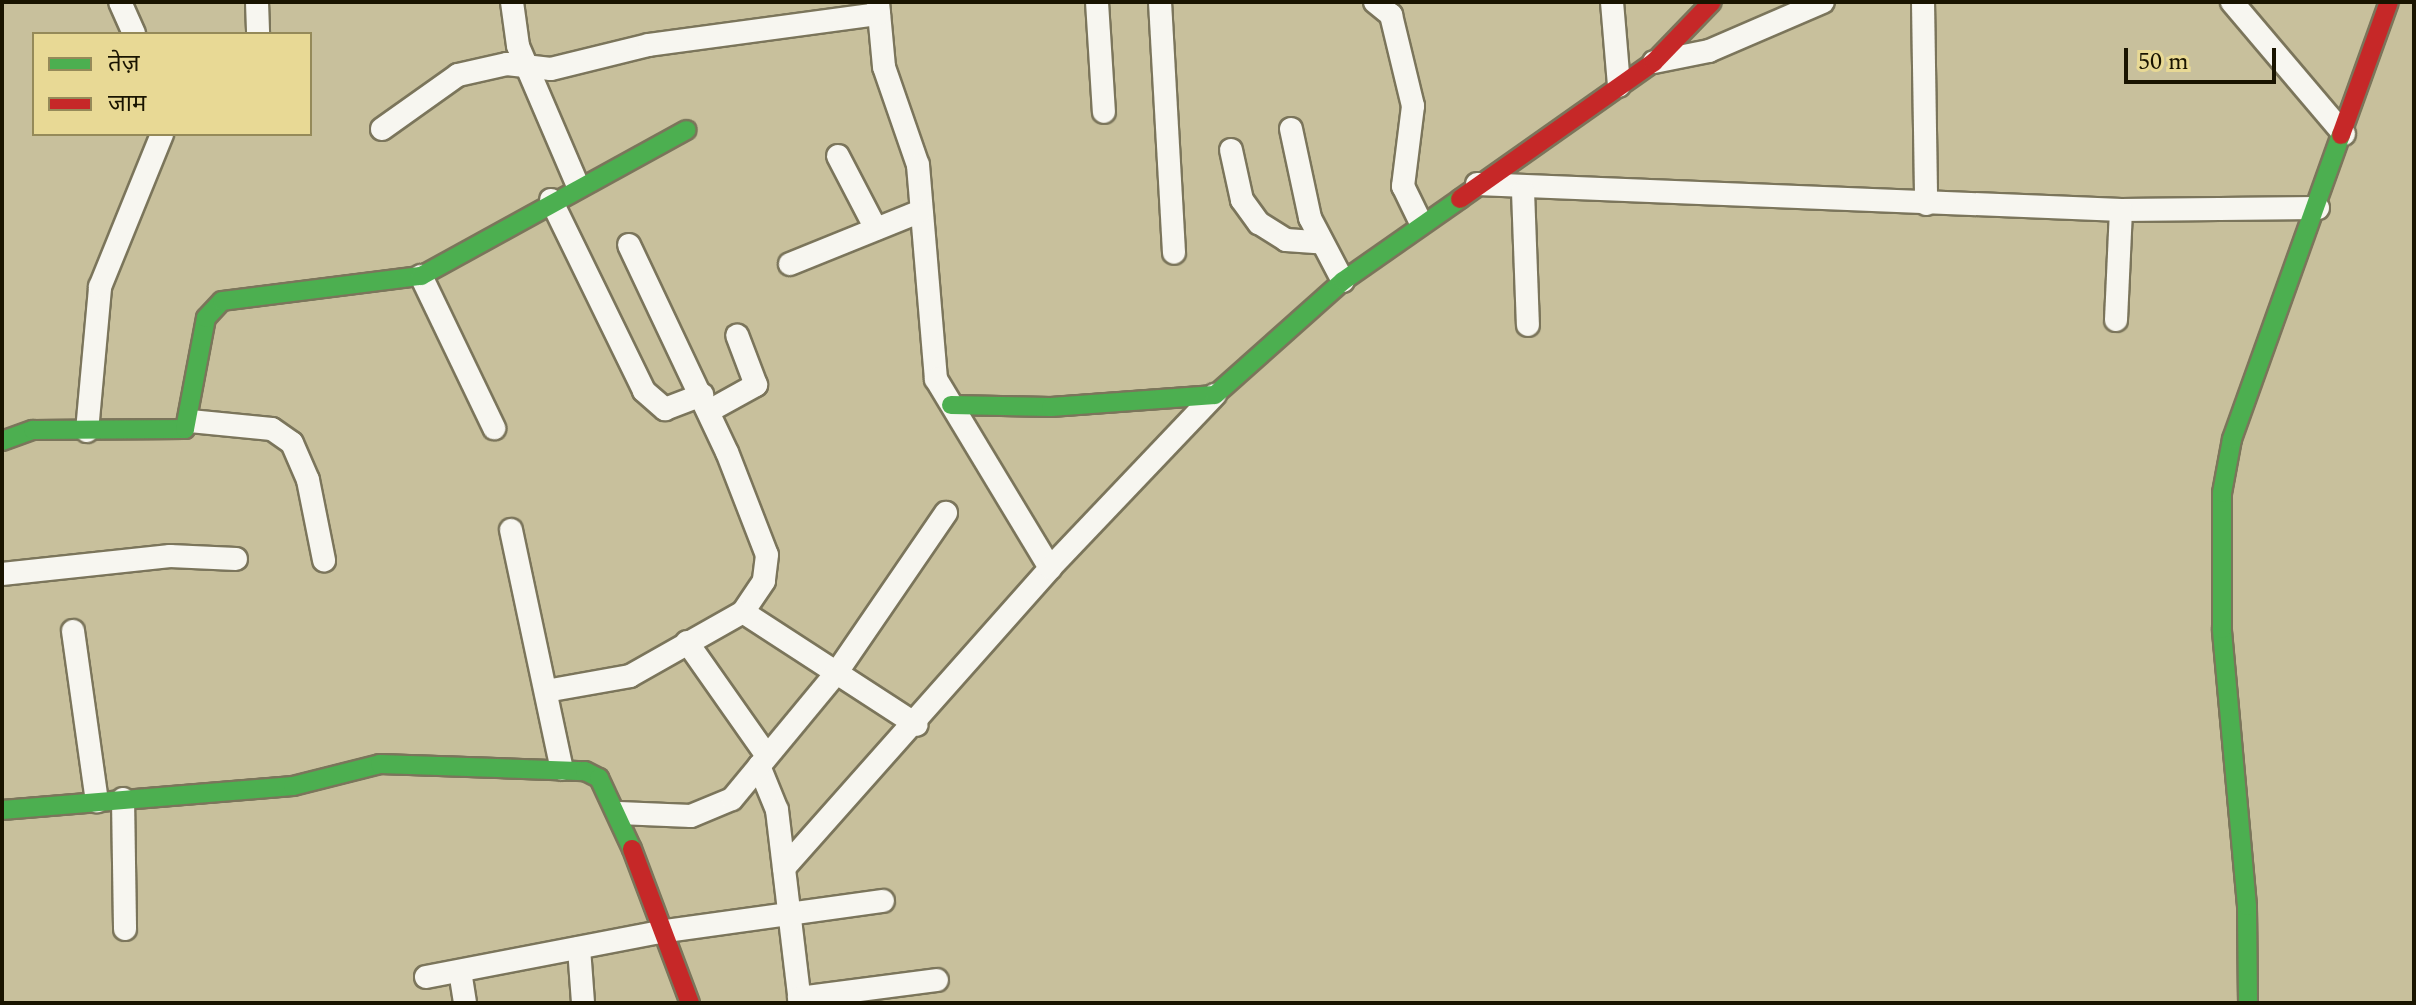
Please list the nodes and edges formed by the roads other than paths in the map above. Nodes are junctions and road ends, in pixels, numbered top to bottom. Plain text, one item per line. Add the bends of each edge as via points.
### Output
1 (120, 2) edge
2 (257, 2) edge
3 (512, 2) edge
4 (1097, 2) edge
5 (1160, 2) edge
6 (1375, 2) edge
7 (1612, 2) edge
8 (1712, 2) edge
9 (1823, 2) edge
10 (1923, 2) edge
11 (2232, 2) edge
12 (2389, 2) edge
13 (879, 8) edge
14 (133, 32) edge
15 (258, 32) edge
16 (1654, 62) junction
17 (529, 68) junction
18 (1619, 86) junction
19 (1104, 112) dead end
20 (382, 129) dead end
21 (1291, 129) dead end
22 (687, 130) dead end
23 (2344, 134) junction
24 (161, 136) edge
25 (1231, 150) dead end
26 (838, 156) dead end
27 (1477, 184) junction
28 (578, 186) junction
29 (1523, 191) junction
30 (551, 200) junction
31 (1926, 204) junction
32 (2318, 208) junction
33 (2121, 210) junction
34 (921, 211) junction
35 (1421, 223) junction
36 (876, 229) junction
37 (1318, 242) junction
38 (629, 245) dead end
39 (1174, 253) dead end
40 (790, 264) dead end
41 (421, 276) junction
42 (1343, 281) junction
43 (2116, 320) dead end
44 (1528, 325) dead end
45 (737, 335) dead end
46 (1215, 395) junction
47 (705, 403) junction
48 (951, 405) junction
49 (190, 421) junction
50 (494, 428) dead end
51 (87, 431) junction
52 (2, 441) edge
53 (946, 513) dead end
54 (511, 530) dead end
55 (236, 559) dead end
56 (324, 560) dead end
57 (1050, 568) junction
58 (2, 574) edge
59 (743, 612) junction
60 (73, 631) dead end
61 (687, 642) junction
62 (837, 672) junction
63 (546, 691) junction
64 (917, 725) junction
65 (763, 761) junction
66 (562, 769) junction
67 (123, 799) junction
68 (97, 801) junction
69 (2, 810) edge
70 (619, 813) junction
71 (784, 868) junction
72 (883, 901) dead end
73 (789, 913) junction
74 (125, 929) dead end
75 (659, 932) junction
76 (579, 948) junction
77 (460, 971) junction
78 (426, 977) dead end
79 (937, 980) dead end
80 (800, 1000) edge
81 (465, 1003) edge
82 (583, 1003) edge
83 (690, 1003) edge
84 (2248, 1003) edge

1 - 14 street
2 - 15 street
3 - 17 street
4 - 19 street
5 - 39 street
6 - 35 street via 1391,15 1413,106 1403,186
7 - 18 street
8 - 16 street
9 - 16 street via 1709,51
10 - 31 street
11 - 23 street
12 - 23 street
13 - 17 street
13 - 34 street via 884,67 918,165
16 - 18 street
17 - 20 street via 507,64 445,80
17 - 28 street
18 - 27 street
21 - 37 street
22 - 28 street
23 - 32 street
24 - 51 street via 100,287
25 - 37 street via 1242,200 1259,223 1286,240
26 - 36 street
27 - 29 street
27 - 35 street
28 - 30 street
29 - 31 street
29 - 44 street
30 - 41 street
30 - 47 street via 644,391 665,409
31 - 33 street
32 - 33 street
32 - 84 street via 2232,439 2222,493 2222,629 2247,906
33 - 43 street
34 - 36 street
34 - 48 street via 932,362
35 - 42 street
36 - 40 street
37 - 42 street
38 - 47 street
41 - 49 street via 213,307
41 - 50 street
42 - 46 street
45 - 47 street via 756,385
46 - 48 street via 1051,407
46 - 57 street
47 - 59 street via 767,555 764,581
48 - 57 street
49 - 51 street via 176,432
49 - 56 street via 272,429 292,443 308,480
51 - 52 street via 33,430
53 - 62 street
54 - 63 street
55 - 58 street via 170,556
57 - 64 street
59 - 61 street
59 - 62 street
60 - 68 street
61 - 63 street via 617,681
61 - 65 street
62 - 64 street
62 - 65 street
63 - 66 street
64 - 71 street
65 - 70 street via 710,812
65 - 71 street via 775,799
66 - 67 street via 380,764 310,783
66 - 70 street via 599,778
67 - 68 street
67 - 74 street
68 - 69 street
70 - 75 street
71 - 73 street
72 - 73 street
73 - 75 street
73 - 80 street
75 - 76 street
75 - 83 street
76 - 77 street
76 - 82 street
77 - 78 street
77 - 81 street
79 - 80 street

